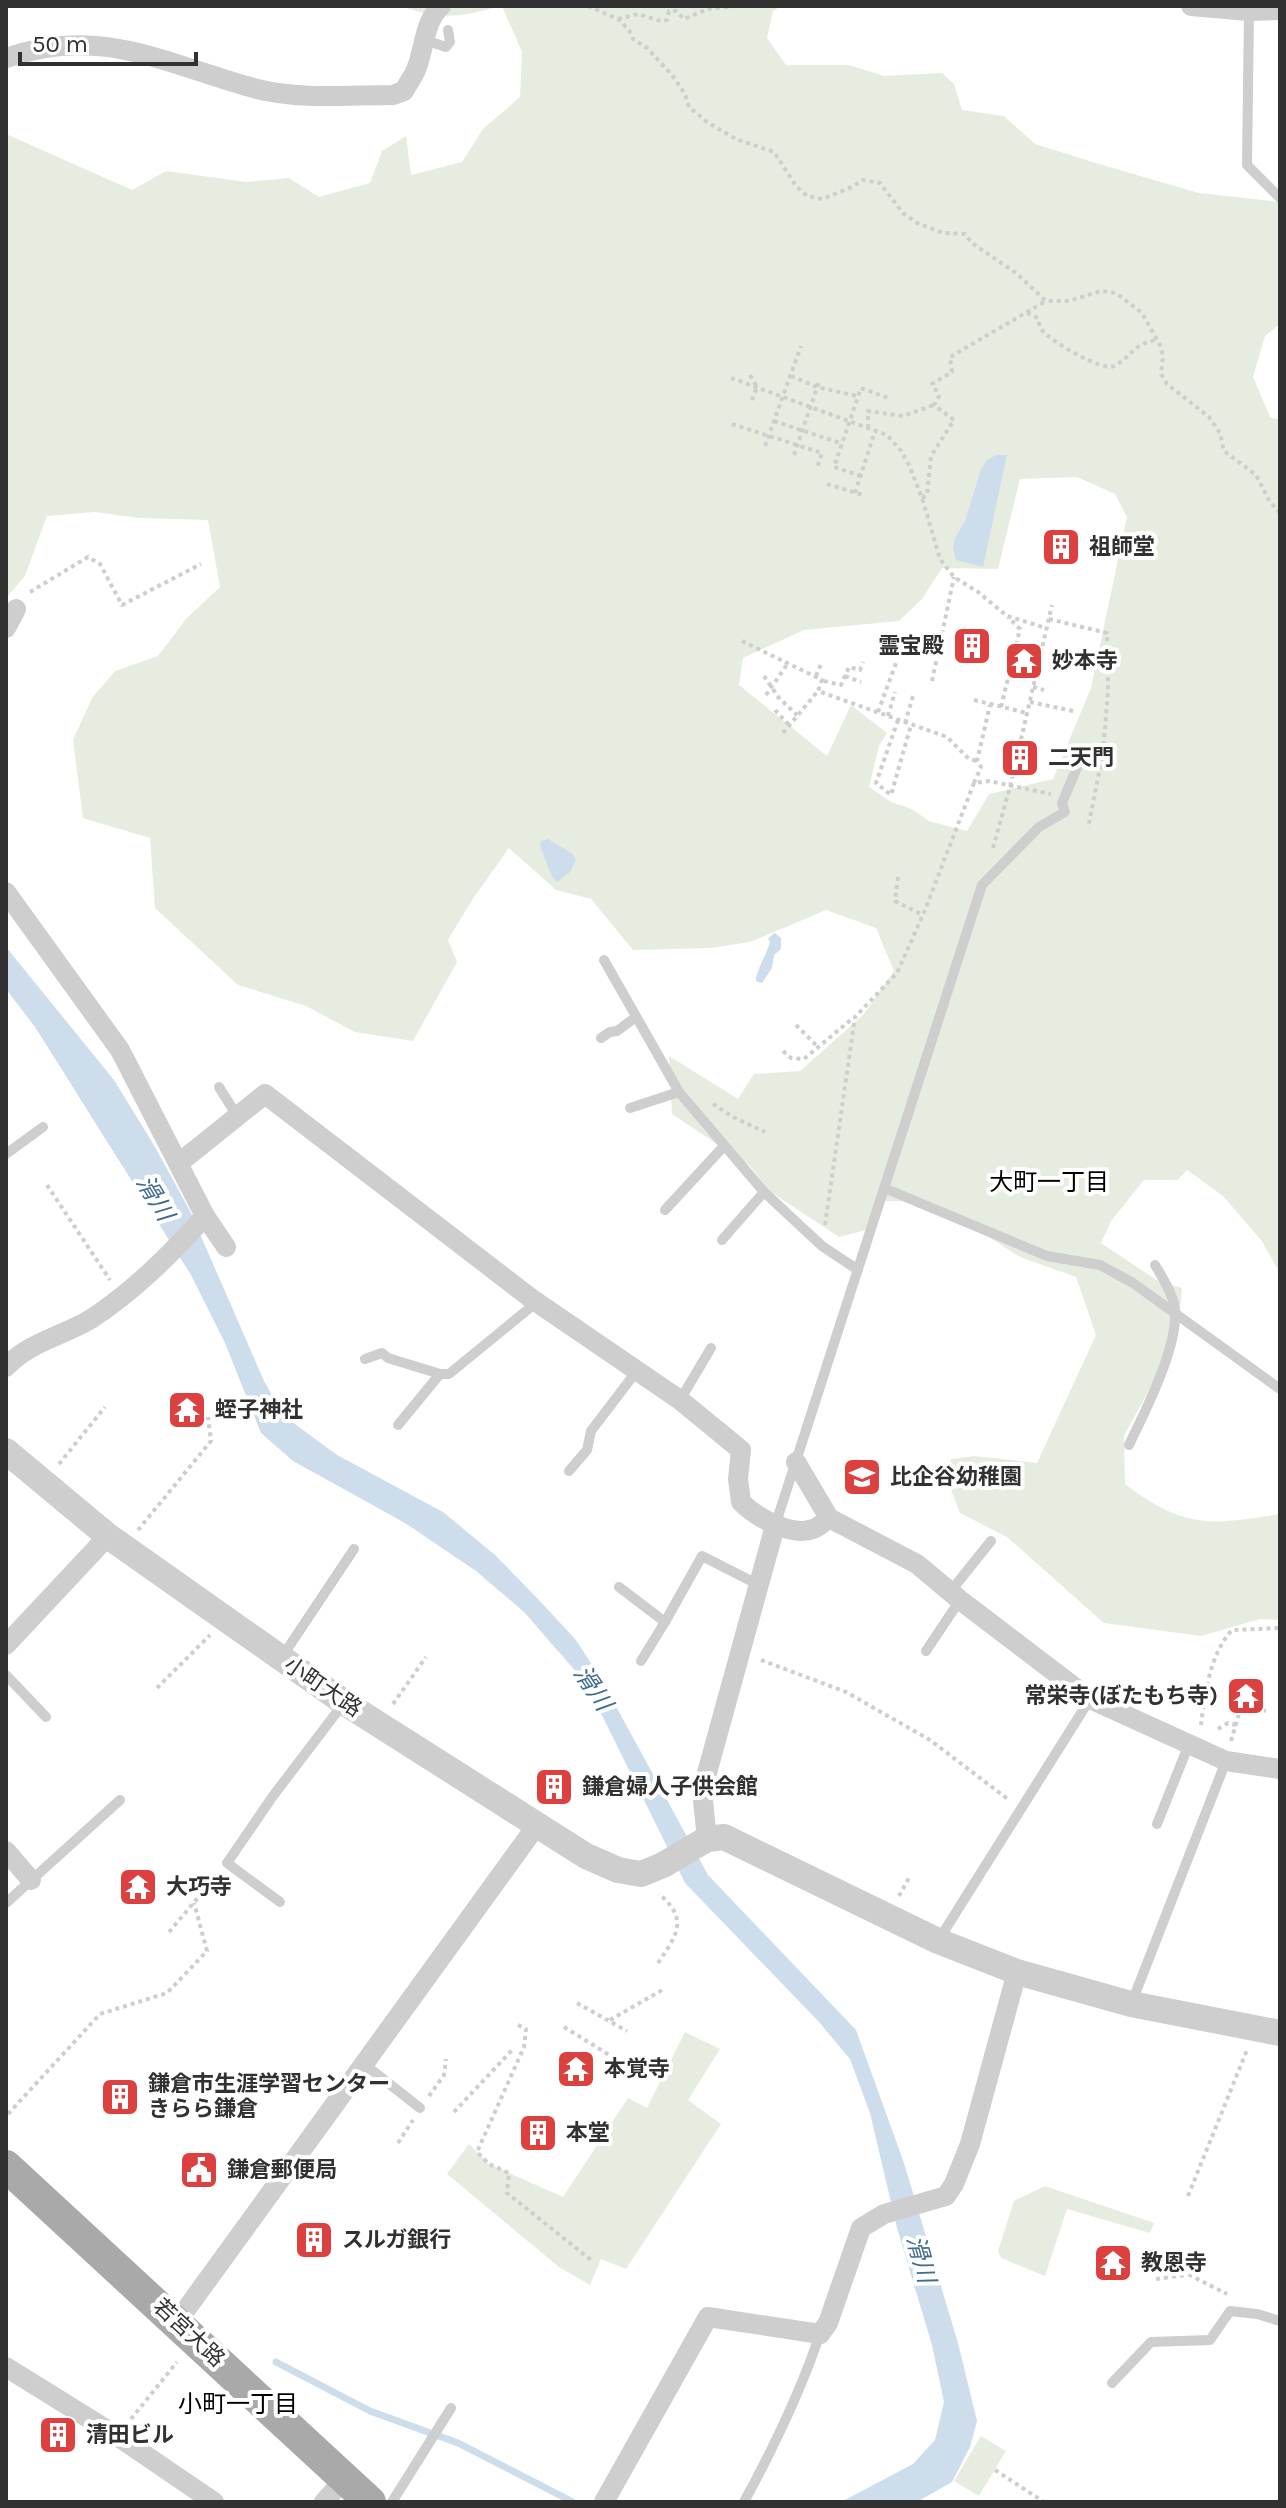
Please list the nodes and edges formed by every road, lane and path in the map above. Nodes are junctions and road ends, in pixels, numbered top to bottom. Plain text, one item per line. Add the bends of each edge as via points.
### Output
1 (441, 6) edge
2 (588, 6) edge
3 (736, 6) edge
4 (1191, 6) edge
5 (1280, 10) edge
6 (1249, 11) junction
7 (618, 19) junction
8 (448, 30) dead end
9 (425, 40) junction
10 (6, 58) edge
11 (1280, 198) edge
12 (1046, 301) junction
13 (1027, 313) junction
14 (1157, 340) junction
15 (801, 346) dead end
16 (750, 375) dead end
17 (791, 376) junction
18 (731, 378) dead end
19 (763, 379) dead end
20 (818, 384) junction
21 (759, 388) junction
22 (783, 396) junction
23 (858, 397) junction
24 (888, 398) dead end
25 (752, 400) dead end
26 (934, 405) junction
27 (812, 407) junction
28 (848, 420) junction
29 (774, 421) junction
30 (732, 424) dead end
31 (868, 428) junction
32 (804, 430) junction
33 (875, 431) junction
34 (768, 437) junction
35 (840, 443) junction
36 (798, 445) junction
37 (765, 446) dead end
38 (794, 455) dead end
39 (817, 468) dead end
40 (861, 476) junction
41 (827, 484) dead end
42 (855, 493) junction
43 (863, 495) dead end
44 (922, 498) junction
45 (1280, 513) edge
46 (201, 564) dead end
47 (954, 577) junction
48 (1052, 605) dead end
49 (16, 609) joint
50 (1007, 616) junction
51 (1049, 619) junction
52 (6, 628) edge
53 (1046, 628) junction
54 (742, 641) dead end
55 (863, 662) dead end
56 (788, 663) junction
57 (896, 663) dead end
58 (821, 664) dead end
59 (764, 676) dead end
60 (845, 676) junction
61 (816, 677) junction
62 (822, 680) junction
63 (932, 681) dead end
64 (861, 682) dead end
65 (1033, 687) junction
66 (772, 688) junction
67 (1044, 690) dead end
68 (818, 691) junction
69 (895, 692) dead end
70 (766, 695) dead end
71 (913, 696) dead end
72 (974, 700) dead end
73 (1030, 702) junction
74 (990, 705) junction
75 (1001, 707) junction
76 (775, 710) dead end
77 (1073, 711) dead end
78 (878, 712) junction
79 (1027, 713) junction
80 (797, 715) junction
81 (888, 717) junction
82 (898, 720) junction
83 (905, 723) junction
84 (789, 725) junction
85 (911, 725) junction
86 (783, 733) dead end
87 (1085, 749) dead end
88 (977, 761) junction
89 (974, 783) junction
90 (1010, 787) junction
91 (1062, 803) junction
92 (1088, 828) dead end
93 (898, 877) dead end
94 (982, 885) junction
95 (6, 892) edge
96 (923, 915) junction
97 (604, 960) dead end
98 (636, 1017) junction
99 (855, 1017) junction
100 (796, 1025) dead end
101 (601, 1038) dead end
102 (818, 1047) junction
103 (783, 1051) dead end
104 (219, 1087) dead end
105 (679, 1092) junction
106 (712, 1103) dead end
107 (630, 1108) dead end
108 (237, 1116) junction
109 (43, 1127) dead end
110 (765, 1132) dead end
111 (724, 1146) junction
112 (6, 1154) edge
113 (179, 1163) junction
114 (47, 1185) dead end
115 (884, 1188) junction
116 (764, 1192) junction
117 (665, 1210) dead end
118 (205, 1216) junction
119 (722, 1240) dead end
120 (822, 1246) junction
121 (226, 1247) dead end
122 (1155, 1265) dead end
123 (858, 1270) junction
124 (120, 1296) junction
125 (537, 1302) junction
126 (1176, 1315) junction
127 (711, 1348) dead end
128 (365, 1359) dead end
129 (6, 1367) edge
130 (636, 1372) junction
131 (440, 1374) junction
132 (1280, 1389) edge
133 (680, 1400) junction
134 (105, 1407) dead end
135 (208, 1417) dead end
136 (398, 1425) dead end
137 (1129, 1445) dead end
138 (6, 1451) edge
139 (796, 1462) junction
140 (569, 1471) dead end
141 (44, 1482) junction
142 (829, 1518) junction
143 (775, 1526) junction
144 (991, 1541) dead end
145 (116, 1542) junction
146 (354, 1549) dead end
147 (759, 1585) junction
148 (619, 1587) dead end
149 (955, 1596) junction
150 (226, 1620) junction
151 (665, 1622) junction
152 (1280, 1628) edge
153 (6, 1645) edge
154 (926, 1651) dead end
155 (740, 1652) junction
156 (426, 1657) dead end
157 (282, 1658) junction
158 (641, 1661) dead end
159 (6, 1675) edge
160 (1247, 1686) dead end
161 (157, 1688) dead end
162 (1090, 1699) junction
163 (345, 1703) junction
164 (1241, 1704) junction
165 (1266, 1711) dead end
166 (46, 1717) dead end
167 (378, 1724) junction
168 (1236, 1725) junction
169 (1218, 1729) dead end
170 (1191, 1745) junction
171 (1226, 1761) junction
172 (1280, 1769) edge
173 (120, 1800) dead end
174 (1021, 1809) junction
175 (1157, 1824) dead end
176 (537, 1825) junction
177 (698, 1843) junction
178 (6, 1851) edge
179 (227, 1863) junction
180 (632, 1873) junction
181 (31, 1880) junction
182 (280, 1902) dead end
183 (6, 1903) edge
184 (194, 1903) junction
185 (169, 1932) dead end
186 (938, 1941) junction
187 (658, 1963) dead end
188 (1017, 1972) junction
189 (664, 1989) dead end
190 (577, 2003) dead end
191 (1131, 2004) junction
192 (610, 2020) junction
193 (518, 2025) dead end
194 (564, 2027) dead end
195 (1268, 2030) edge
196 (627, 2031) dead end
197 (514, 2048) dead end
198 (364, 2064) junction
199 (624, 2064) dead end
200 (420, 2108) dead end
201 (454, 2112) dead end
202 (8, 2114) dead end
203 (6, 2166) edge
204 (1188, 2196) dead end
205 (591, 2260) dead end
206 (1160, 2260) dead end
207 (1187, 2274) junction
208 (1156, 2279) dead end
209 (1244, 2313) junction
210 (1280, 2321) edge
211 (177, 2322) junction
212 (820, 2334) junction
213 (177, 2362) dead end
214 (6, 2367) edge
215 (1112, 2383) dead end
216 (451, 2408) dead end
217 (117, 2436) junction
218 (995, 2470) dead end
219 (345, 2478) junction
220 (607, 2496) edge
221 (214, 2502) edge
222 (324, 2502) edge
223 (370, 2502) edge
224 (392, 2502) edge
225 (744, 2502) edge
226 (1044, 2502) edge

1 - 9 street
2 - 7 path
3 - 7 path via 684,19 669,11 667,20 661,21 638,14
4 - 6 street
5 - 6 street
6 - 11 lane via 1247,165
7 - 12 path via 672,75 689,107 722,132 774,152 807,196 822,199 863,180 880,183 903,213 943,233 965,234
8 - 9 lane via 446,47
9 - 10 street via 404,91 393,95 295,95 258,89 120,48 62,44
12 - 13 path
12 - 14 path via 1116,293 1147,319
13 - 14 path via 1062,346 1103,368 1114,366 1142,342
13 - 26 path via 950,357 952,372 932,384 939,396
14 - 45 path via 1167,384 1209,417 1224,451 1256,475
15 - 17 path
16 - 21 path
17 - 20 path
17 - 22 path
18 - 21 path
19 - 21 path
20 - 23 path
20 - 27 path
21 - 22 path
21 - 25 path
22 - 27 path
22 - 29 path
23 - 24 path via 861,388
23 - 28 path
26 - 31 path via 903,416 868,411
26 - 44 path via 954,420 931,456 927,495
27 - 28 path
27 - 32 path
28 - 31 path
28 - 35 path
29 - 32 path
29 - 34 path
30 - 34 path
31 - 33 path
32 - 35 path
32 - 36 path
33 - 40 path
33 - 44 path via 887,435 901,451
34 - 36 path
34 - 37 path
35 - 40 path via 834,467
36 - 38 path
36 - 39 path via 822,453
40 - 42 path
41 - 42 path
42 - 43 path
44 - 47 path via 940,559
46 - 49 path via 122,605 100,564 88,557 25,596
47 - 50 path
47 - 63 path
48 - 51 path
49 - 52 street
50 - 53 path
50 - 75 path via 1020,629
51 - 53 path
51 - 92 path via 1107,633 1103,753
53 - 65 path
54 - 56 path
55 - 60 path via 860,670 849,667
56 - 61 path
56 - 66 path
57 - 78 path
58 - 61 path
59 - 66 path
60 - 62 path via 841,685
60 - 64 path
61 - 62 path
62 - 68 path
65 - 67 path
65 - 73 path
66 - 70 path
66 - 80 path
68 - 78 path
68 - 80 path
69 - 81 path
71 - 83 path
72 - 74 path
73 - 77 path
73 - 79 path
74 - 75 path
74 - 88 path
75 - 79 path
76 - 84 path
78 - 81 path
79 - 90 path
80 - 84 path
81 - 82 path
82 - 83 path
82 - 85 path via 876,783 891,795
83 - 85 path
84 - 86 path
85 - 88 path via 947,737
87 - 91 lane
88 - 89 path via 981,767
89 - 90 path
89 - 96 path
90 - 91 path via 1044,791
90 - 94 path
91 - 94 lane via 1065,812 1039,827
93 - 96 path via 895,901
94 - 115 lane
95 - 113 street via 120,1050
96 - 99 path via 897,973
97 - 98 lane
98 - 101 lane
98 - 105 lane
99 - 102 path
99 - 120 path
100 - 102 path
102 - 103 path via 804,1059
104 - 108 lane
105 - 107 lane
105 - 111 lane
106 - 110 path
108 - 113 street
108 - 125 street via 265,1094
109 - 112 lane
111 - 116 lane
111 - 117 lane
113 - 118 street
114 - 124 path
115 - 123 lane
115 - 126 lane via 1047,1256 1100,1265
116 - 119 lane
116 - 120 lane
118 - 121 street
118 - 124 street via 163,1263
120 - 123 lane
122 - 126 lane
123 - 139 lane
124 - 129 street via 90,1319 17,1355
125 - 130 street
125 - 131 lane via 449,1374
126 - 132 lane
126 - 137 lane via 1162,1373
127 - 133 lane
128 - 131 lane via 382,1353
130 - 133 street
130 - 140 lane via 591,1431 587,1450
131 - 136 lane
133 - 143 street via 741,1450 741,1502
134 - 141 path
135 - 145 path via 211,1441
138 - 141 street, 小町大路
139 - 142 street
139 - 143 lane
141 - 145 street, 小町大路
142 - 143 street via 807,1531
142 - 149 street via 906,1558
143 - 147 street
144 - 149 lane
145 - 150 street, 小町大路
145 - 153 street
146 - 157 lane
147 - 151 lane via 702,1556
147 - 155 street
148 - 151 lane
149 - 154 lane
149 - 162 street
150 - 157 street, 小町大路
150 - 161 path
151 - 158 lane
152 - 170 path via 1232,1630 1222,1641 1201,1726
155 - 174 path via 846,1692 930,1740
155 - 177 street via 702,1791
156 - 167 path
157 - 163 street, 小町大路
159 - 166 lane
160 - 164 path
162 - 170 street
162 - 174 lane
163 - 167 street, 小町大路
163 - 179 lane
164 - 165 path
164 - 168 path
167 - 176 street, 小町大路
168 - 169 path
168 - 171 path
170 - 171 street
170 - 175 lane
171 - 172 street
171 - 191 lane
173 - 181 lane
174 - 186 lane
176 - 180 street, 小町大路 via 586,1856
176 - 198 street
177 - 180 street via 663,1865
177 - 186 street via 724,1837
178 - 181 street
179 - 182 lane
179 - 184 path
180 - 187 path via 665,1899 679,1922
181 - 183 lane
184 - 185 path
184 - 202 path via 207,1951 167,1993 100,2014
186 - 188 street
188 - 191 street
188 - 212 street via 954,2184 946,2196 884,2214 861,2228
189 - 192 path
190 - 192 path
191 - 195 street
192 - 196 path
193 - 205 path via 526,2029 524,2047 477,2152 509,2173 507,2193
194 - 199 path
195 - 204 path
197 - 201 path
198 - 200 lane
198 - 211 street
203 - 211 main road, 若宮大路
206 - 207 path
207 - 208 path
207 - 209 path via 1235,2298
209 - 210 lane
209 - 215 lane via 1230,2311 1210,2340 1151,2342
211 - 219 main road, 若宮大路
212 - 220 street via 708,2317
212 - 225 lane via 776,2444
213 - 217 path
214 - 217 street
216 - 224 lane
217 - 221 street
218 - 226 path
219 - 222 street
219 - 223 main road, 若宮大路

